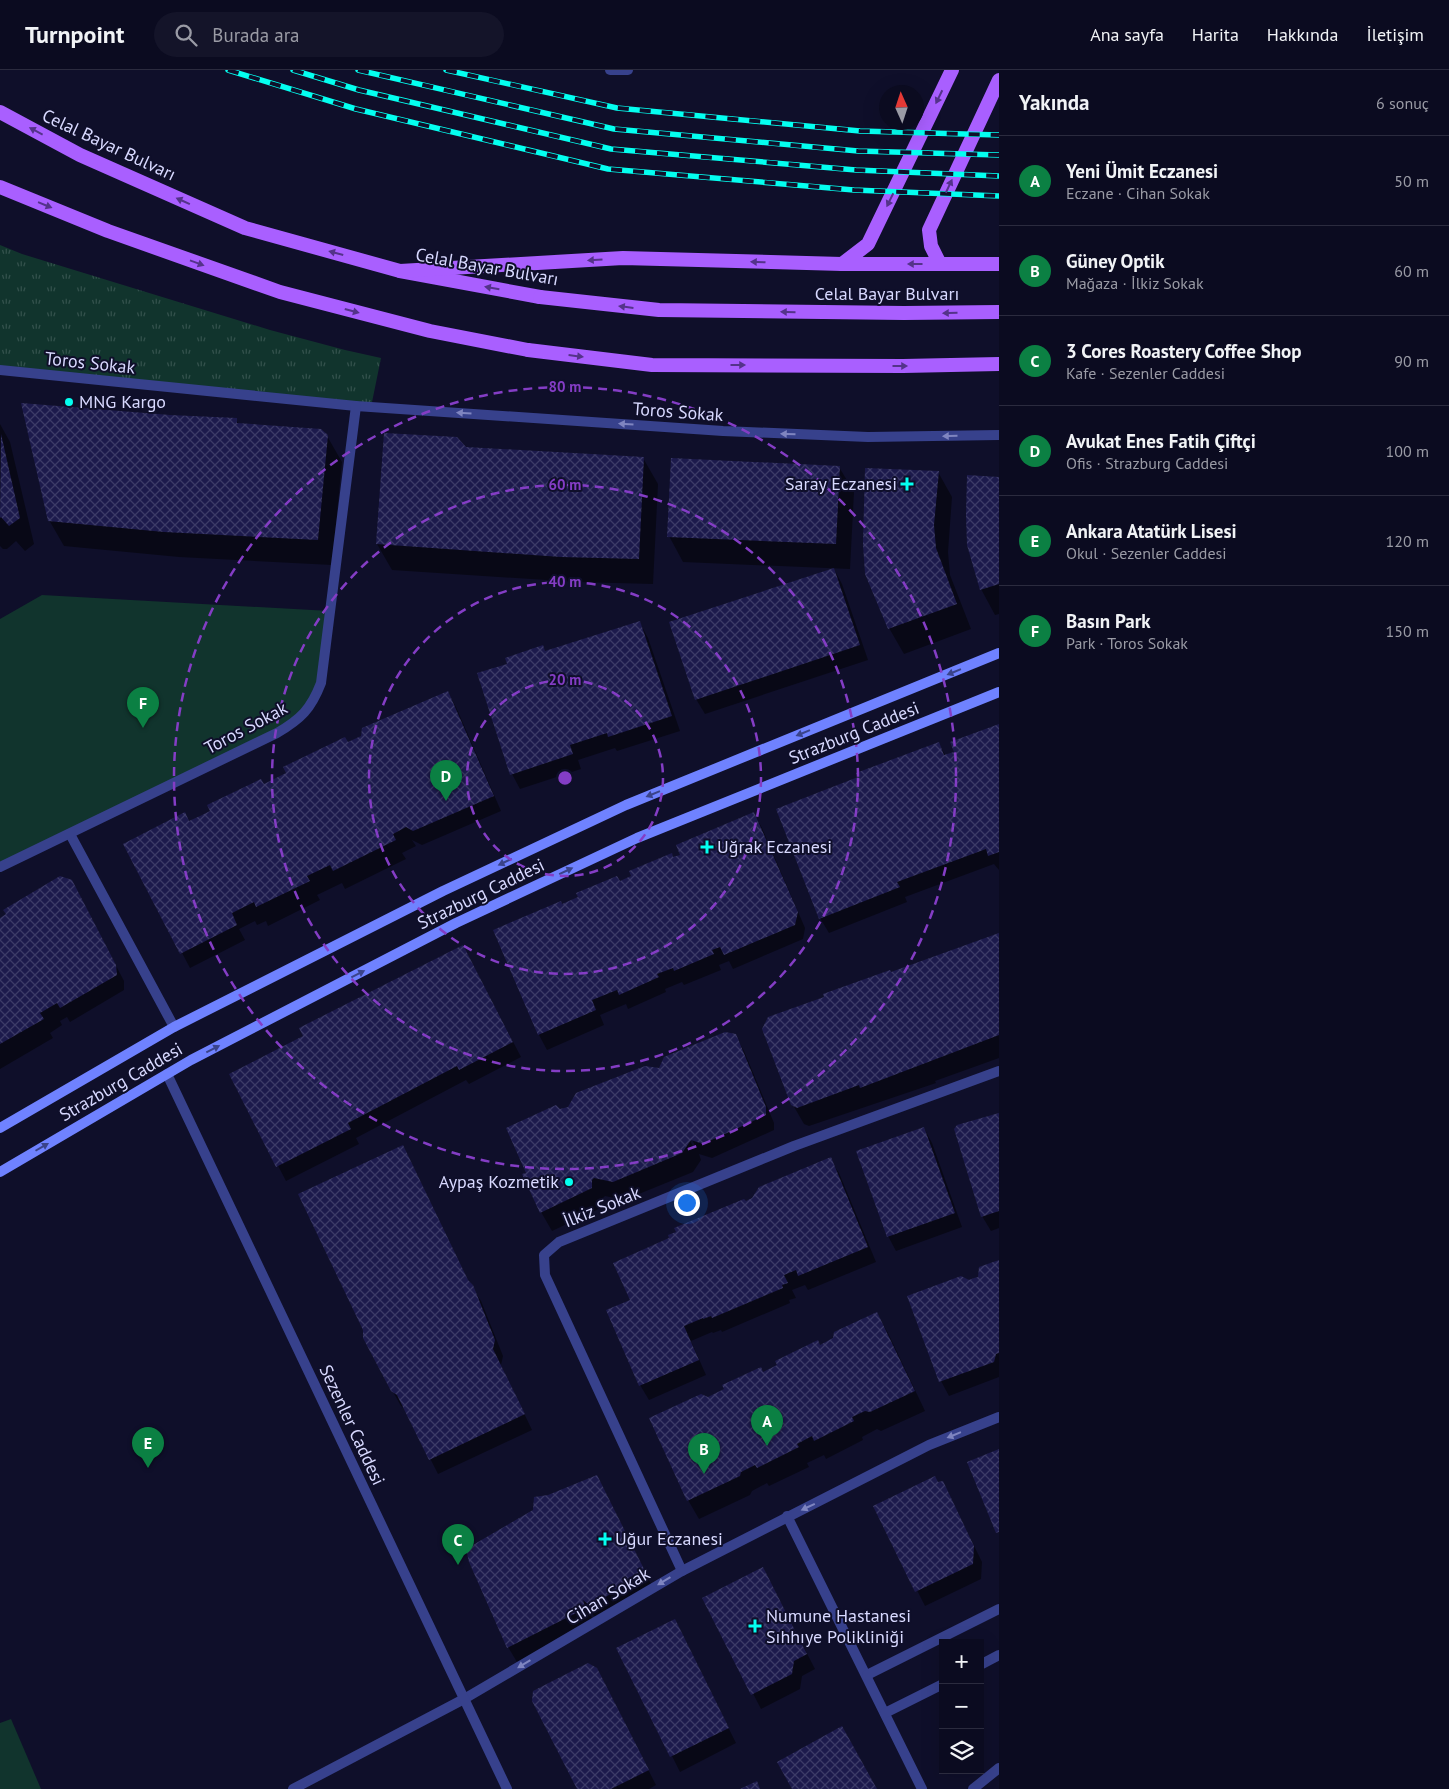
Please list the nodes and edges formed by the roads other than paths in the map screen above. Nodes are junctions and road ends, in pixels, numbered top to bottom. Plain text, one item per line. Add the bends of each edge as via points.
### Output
1 (610, 70) edge
2 (628, 70) edge
3 (952, 70) edge
4 (999, 80) edge
5 (0, 112) edge
6 (0, 187) edge
7 (842, 264) junction
8 (940, 264) junction
9 (999, 264) edge
10 (400, 271) junction
11 (999, 312) edge
12 (999, 364) edge
13 (0, 370) edge
14 (356, 406) junction
15 (999, 435) edge
16 (999, 653) edge
17 (999, 694) edge
18 (70, 834) junction
19 (0, 866) edge
20 (174, 1027) junction
21 (999, 1071) edge
22 (167, 1074) junction
23 (0, 1128) edge
24 (0, 1172) edge
25 (999, 1417) edge
26 (788, 1516) junction
27 (682, 1571) junction
28 (999, 1608) edge
29 (999, 1655) edge
30 (984, 1663) edge
31 (866, 1675) junction
32 (939, 1686) edge
33 (464, 1699) junction
34 (885, 1713) junction
35 (999, 1768) edge
36 (293, 1789) edge
37 (507, 1789) edge
38 (922, 1789) edge
39 (973, 1789) edge

1 - 2 street
3 -> 7 main road via 868,244
8 -> 4 main road via 931,246 929,230
10 -> 5 main road, Celal Bayar Bulvarı via 244,228 80,155
6 -> 12 main road, bridge via 108,231 280,292 430,331 528,350 652,365
8 -> 7 main road
7 -> 10 main road via 623,258
8 - 9 main road
11 -> 10 main road, Celal Bayar Bulvarı, bridge via 904,314 659,310 540,297
13 - 14 street, Toros Sokak
15 -> 14 street, Toros Sokak via 868,437 723,431
14 - 18 street, Toros Sokak via 322,677 308,710 295,723 277,733
16 -> 20 main road, Strazburg Caddesi via 626,805 443,892
22 -> 17 main road, Strazburg Caddesi via 456,923 637,838
18 - 19 street, Toros Sokak
18 - 20 street
20 - 23 main road, Strazburg Caddesi
21 - 27 street, İlkiz Sokak via 794,1146 559,1242 544,1255 545,1275
24 -> 22 main road, Strazburg Caddesi
22 - 33 street, Sezenler Caddesi
25 -> 26 street, Cihan Sokak via 929,1445
26 - 27 street, Cihan Sokak
26 - 31 street
27 -> 33 street, Cihan Sokak
28 - 31 street
29 - 30 street
31 - 34 street
32 - 34 street
33 - 36 street, Cihan Sokak
33 - 37 street, Sezenler Caddesi
34 - 38 street
35 - 39 street

